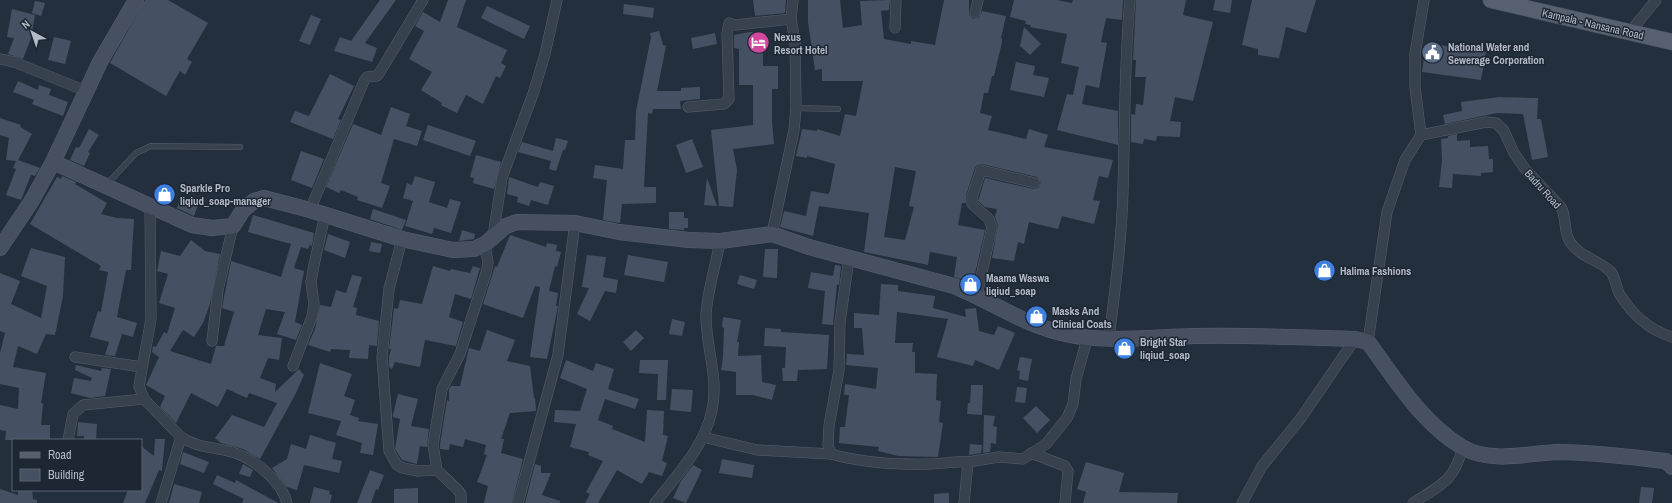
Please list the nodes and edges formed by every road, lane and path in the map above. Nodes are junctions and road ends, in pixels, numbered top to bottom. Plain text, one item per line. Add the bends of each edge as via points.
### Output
1 (136, 0) edge
2 (423, 0) edge
3 (557, 0) edge
4 (793, 0) edge
5 (896, 0) edge
6 (978, 0) edge
7 (1130, 0) edge
8 (1424, 0) edge
9 (1491, 0) edge
10 (1656, 0) edge
11 (975, 13) dead end
12 (791, 19) junction
13 (895, 28) dead end
14 (1630, 32) junction
15 (1672, 42) edge
16 (0, 59) edge
17 (86, 91) junction
18 (688, 107) dead end
19 (796, 108) junction
20 (838, 109) dead end
21 (1421, 135) junction
22 (240, 147) dead end
23 (53, 162) junction
24 (1035, 183) dead end
25 (105, 186) junction
26 (150, 207) junction
27 (310, 210) junction
28 (325, 215) junction
29 (575, 223) junction
30 (233, 226) junction
31 (772, 234) junction
32 (402, 239) junction
33 (489, 240) junction
34 (720, 241) junction
35 (0, 248) edge
36 (850, 258) junction
37 (976, 295) junction
38 (1672, 337) edge
39 (1109, 338) junction
40 (1087, 339) junction
41 (212, 340) dead end
42 (1362, 340) junction
43 (75, 357) dead end
44 (293, 366) dead end
45 (142, 367) junction
46 (144, 399) junction
47 (703, 436) junction
48 (181, 438) junction
49 (68, 439) edge
50 (1463, 447) junction
51 (1031, 452) junction
52 (831, 454) junction
53 (968, 462) junction
54 (1670, 462) edge
55 (437, 470) junction
56 (161, 503) edge
57 (287, 503) edge
58 (461, 503) edge
59 (518, 503) edge
60 (655, 503) edge
61 (964, 503) edge
62 (1065, 503) edge
63 (1242, 503) edge
64 (1413, 503) edge

1 - 17 street
2 - 27 street via 377,76 364,81
3 - 33 street via 534,91 502,178
4 - 12 street
5 - 13 street
6 - 11 street
7 - 39 street via 1124,107 1123,190
8 - 21 street via 1415,54 1415,87
9 - 14 main road, Kampala - Nansana Road
10 - 14 street
12 - 18 street via 736,26 729,24 729,99 724,104
12 - 19 street
14 - 15 main road, Kampala - Nansana Road
16 - 17 street via 14,62
17 - 23 street
19 - 20 lane
19 - 31 street via 794,130
21 - 38 street, Badru Road via 1486,122 1496,123 1504,131 1524,168 1561,207 1571,242 1580,252 1614,275 1619,292 1640,319
21 - 42 street via 1405,160 1386,212
22 - 25 lane via 151,146 136,153
23 - 25 street
23 - 35 street via 31,202
24 - 37 street via 981,170 972,204 989,219 992,228
25 - 26 street
26 - 30 street via 192,225 212,228
26 - 45 street via 151,319
27 - 28 street
27 - 30 street via 264,198 254,201 243,210
28 - 32 street
28 - 44 street via 312,282 312,317
29 - 33 street via 517,222 506,226
29 - 34 street via 619,232
29 - 59 street via 558,355
30 - 41 street via 218,290
31 - 34 street
31 - 36 street
32 - 33 street via 453,250 474,249
32 - 55 street via 388,289 382,357 389,451 397,464 403,468 418,471
33 - 55 street via 486,273 460,354 441,394 433,445
34 - 47 street via 706,316 714,383 712,410
36 - 37 street via 924,277
36 - 52 street via 840,322 839,370 829,426 828,445
37 - 40 street via 1043,328
39 - 40 street
39 - 42 street via 1252,335
40 - 51 street via 1076,379 1073,404 1067,418 1046,444
42 - 50 street via 1430,422
42 - 63 street via 1262,466
43 - 45 street
45 - 46 street via 139,386
46 - 48 street
46 - 49 street via 83,405 73,414
47 - 52 street via 757,450
47 - 60 street
48 - 56 street
48 - 57 street via 245,457 272,478 286,497
50 - 54 street via 1483,454 1505,456 1564,452
50 - 64 street via 1458,464 1448,481
51 - 53 street via 1023,459 999,457
51 - 62 street via 1065,466 1068,471
52 - 53 street via 877,462
53 - 61 street
55 - 58 street via 457,489

